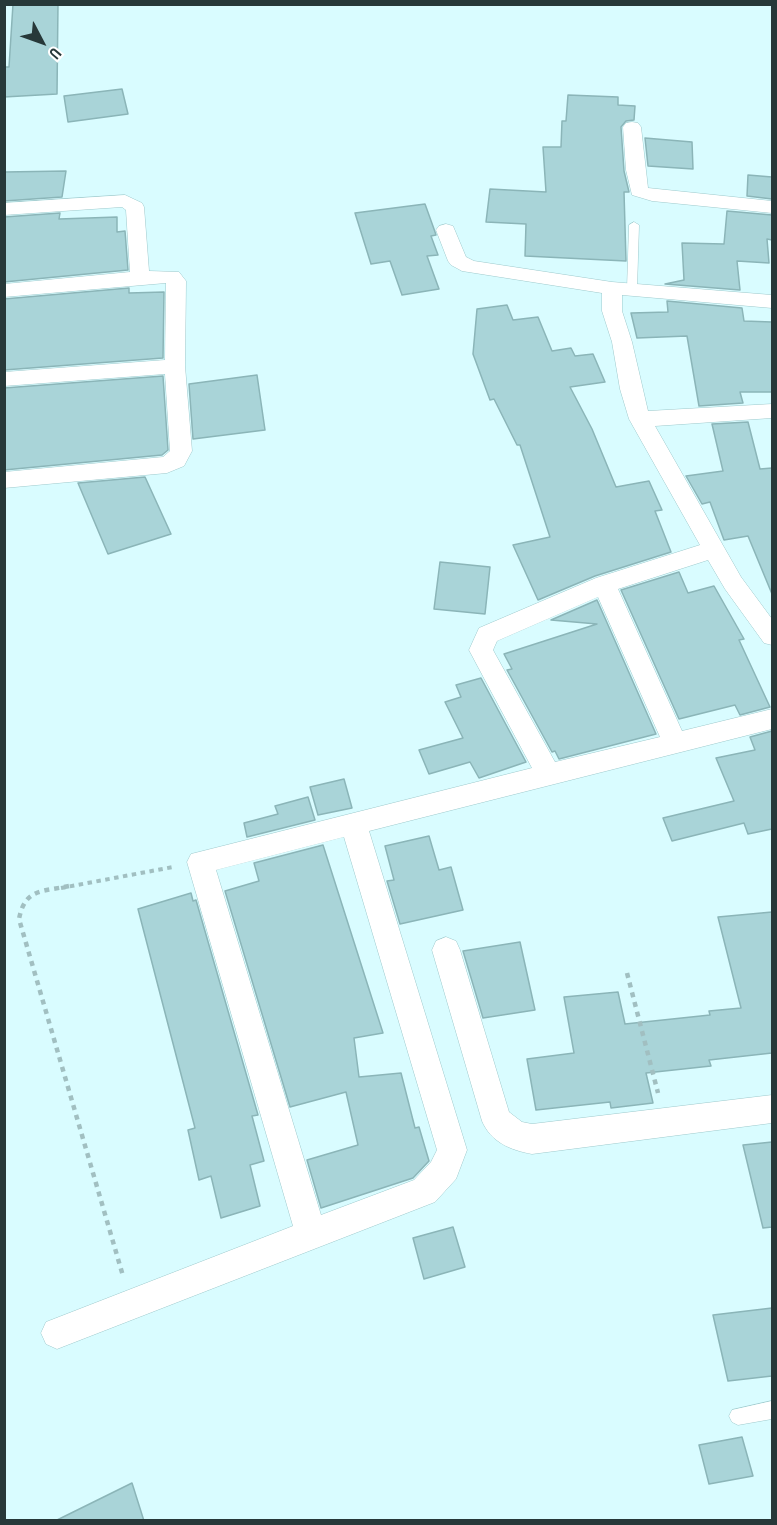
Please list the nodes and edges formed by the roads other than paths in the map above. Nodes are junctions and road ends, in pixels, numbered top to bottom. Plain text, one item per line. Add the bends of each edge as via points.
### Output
1 (632, 127) dead end
2 (772, 207) edge
3 (4, 208) edge
4 (634, 225) dead end
5 (446, 231) dead end
6 (140, 278) junction
7 (622, 289) junction
8 (4, 291) edge
9 (772, 301) edge
10 (175, 366) junction
11 (4, 379) edge
12 (772, 411) edge
13 (640, 419) junction
14 (4, 480) edge
15 (715, 549) junction
16 (604, 584) junction
17 (772, 636) edge
18 (772, 719) edge
19 (675, 743) junction
20 (549, 774) junction
21 (354, 825) junction
22 (446, 950) dead end
23 (772, 1109) edge
24 (311, 1233) junction
25 (57, 1333) dead end
26 (772, 1410) edge
27 (738, 1416) dead end

1 - 2 street via 639,190 652,195
3 - 6 street via 131,203 135,207
4 - 7 lane
5 - 7 street via 458,261 469,267
6 - 8 street
6 - 10 street via 167,276 176,281
7 - 9 street
7 - 13 street via 612,311
10 - 11 street
10 - 14 street via 181,451 176,460 146,468
12 - 13 street
13 - 15 street
15 - 16 street
15 - 17 street via 733,583
16 - 19 street
16 - 20 street via 495,630 482,642 481,650 498,686
18 - 19 street
19 - 20 street
20 - 21 street
21 - 24 street via 452,1150 441,1176 424,1191
21 - 24 street via 200,862
22 - 23 street via 497,1121 515,1136 532,1139
24 - 25 street
26 - 27 lane

